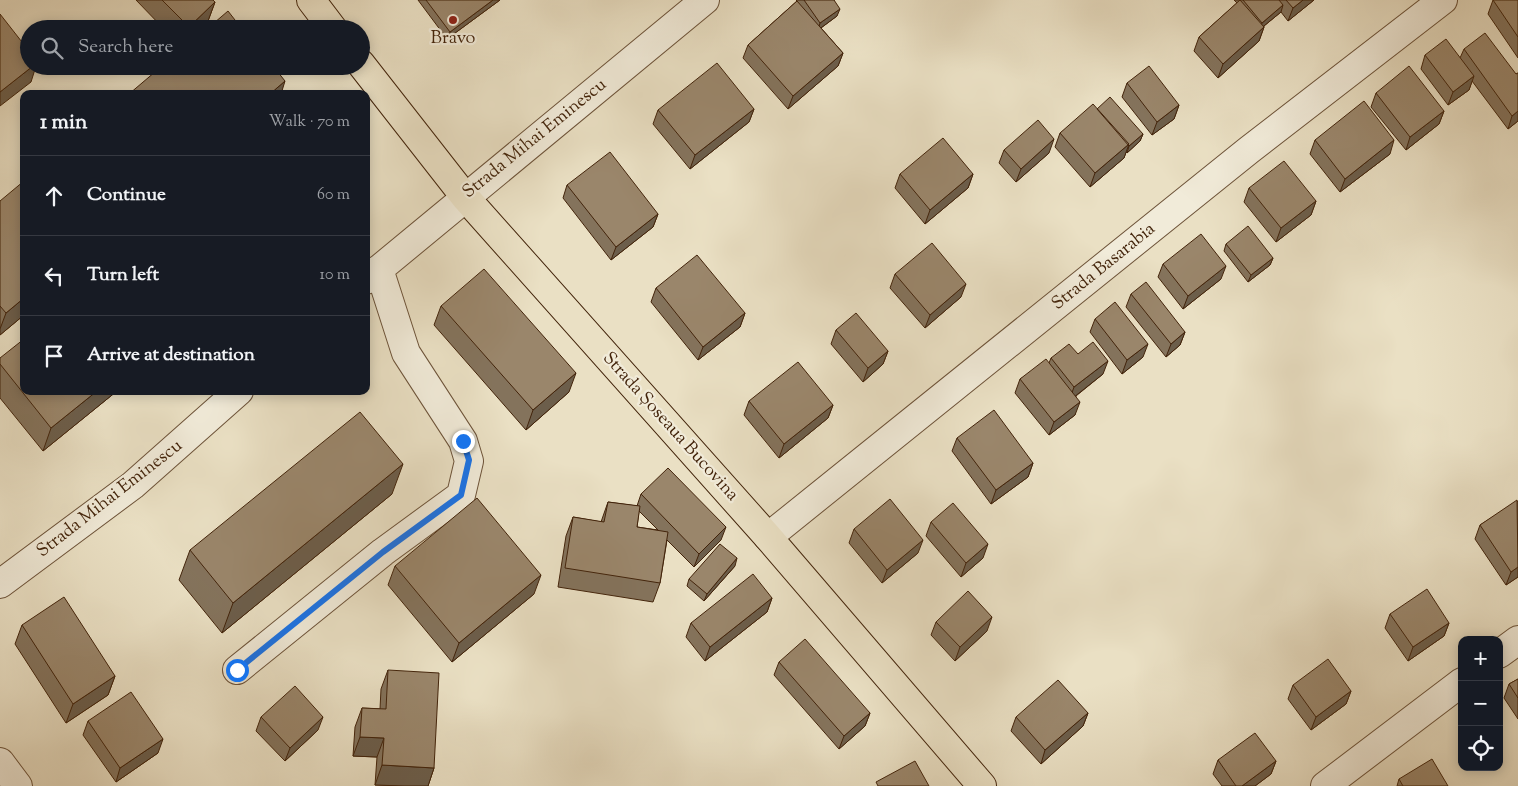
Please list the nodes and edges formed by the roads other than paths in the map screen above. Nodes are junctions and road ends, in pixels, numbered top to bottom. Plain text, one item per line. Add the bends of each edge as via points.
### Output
1 (311, 0) edge
2 (705, 0) edge
3 (1443, 0) edge
4 (326, 20) edge
5 (370, 75) edge
6 (465, 197) junction
7 (372, 274) edge
8 (235, 395) edge
9 (768, 537) junction
10 (0, 584) edge
11 (1518, 640) edge
12 (1503, 651) edge
13 (237, 670) dead end
14 (1458, 685) edge
15 (0, 762) edge
16 (18, 786) edge
17 (982, 786) edge
18 (1325, 786) edge

1 - 4 main road
2 - 6 street, Strada Mihai Eminescu
3 - 9 street, Strada Basarabia via 1241,156
5 - 6 main road, Strada Șoseaua Bucovina
6 - 7 street, Strada Mihai Eminescu
6 - 9 main road, Strada Șoseaua Bucovina
7 - 13 street via 406,353 463,441 469,460 461,495 383,552
8 - 10 street, Strada Mihai Eminescu via 133,485
9 - 17 main road, Strada Șoseaua Bucovina
11 - 12 street
14 - 18 street
15 - 16 street

